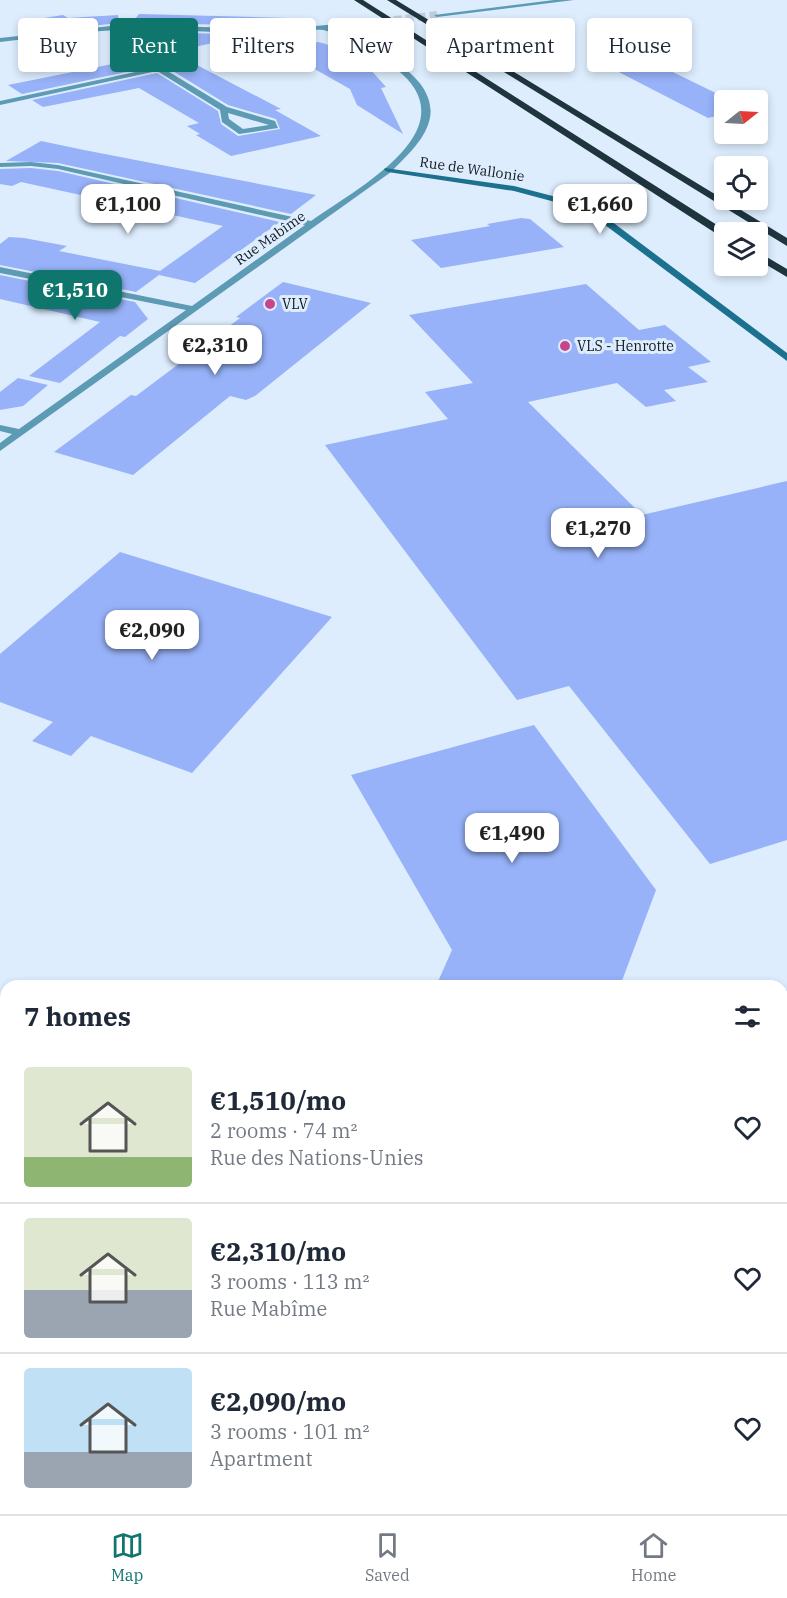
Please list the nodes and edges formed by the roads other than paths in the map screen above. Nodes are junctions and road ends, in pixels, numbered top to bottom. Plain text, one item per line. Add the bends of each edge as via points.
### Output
1 (358, 0) edge
2 (391, 0) edge
3 (571, 0) edge
4 (452, 5) tunnel mouth
5 (462, 12) junction
6 (437, 15) tunnel mouth
7 (110, 30) edge
8 (198, 30) edge
9 (328, 30) edge
10 (0, 40) edge
11 (144, 72) edge
12 (163, 72) edge
13 (406, 72) edge
14 (0, 101) edge
15 (224, 109) junction
16 (606, 132) junction
17 (0, 165) edge
18 (388, 170) junction
19 (714, 189) edge
20 (748, 210) edge
21 (313, 224) junction
22 (714, 228) edge
23 (787, 232) edge
24 (787, 243) edge
25 (768, 262) edge
26 (0, 270) edge
27 (787, 274) edge
28 (193, 309) junction
29 (787, 358) edge
30 (0, 428) edge
31 (20, 433) junction
32 (0, 448) edge

1 - 22 highway
2 - 16 highway
3 - 5 street
4 - 5 street
5 - 6 street
7 - 10 street
8 - 9 street
11 - 14 street
12 - 15 street
13 - 18 street, Rue Mabîme via 424,94 426,119
15 - 15 street via 225,120 242,132 274,126
16 - 19 highway via 634,142
16 - 24 highway
17 - 21 street via 52,165
18 - 21 street, Rue Mabîme
18 - 29 street, Rue de Wallonie via 520,189 588,208
20 - 23 highway
21 - 28 street, Rue Mabîme
25 - 27 highway
26 - 28 street
28 - 31 street, Rue Mabîme
30 - 31 street
31 - 32 street, Rue Mabîme

